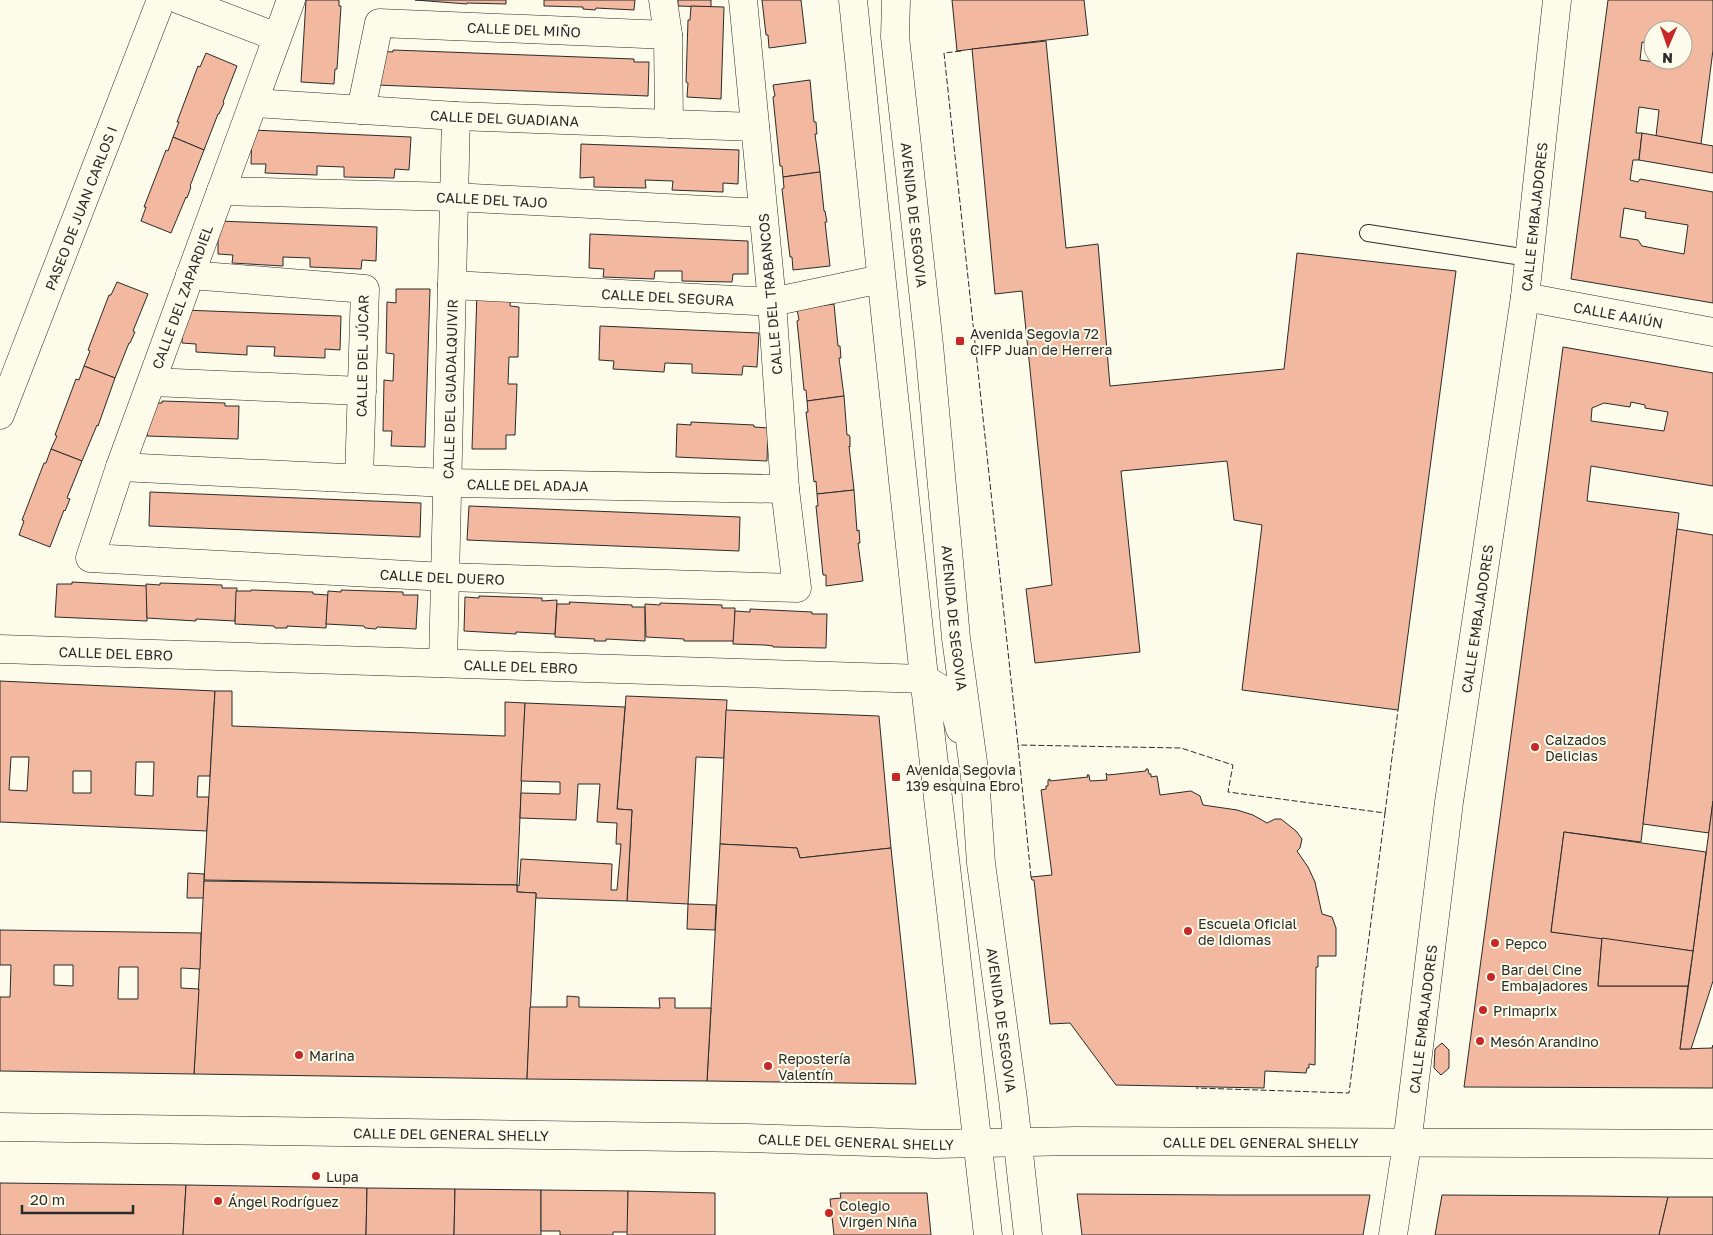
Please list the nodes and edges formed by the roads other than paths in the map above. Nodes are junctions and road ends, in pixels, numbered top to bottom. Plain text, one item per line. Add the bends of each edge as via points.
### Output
1 (161, 0) edge
2 (180, 0) edge
3 (291, 0) edge
4 (663, 0) edge
5 (744, 0) edge
6 (853, 0) edge
7 (896, 0) edge
8 (1557, 0) edge
9 (382, 11) edge
10 (668, 35) junction
11 (278, 37) junction
12 (254, 103) junction
13 (361, 110) junction
14 (456, 116) junction
15 (669, 124) junction
16 (755, 127) junction
17 (221, 192) junction
18 (454, 196) junction
19 (763, 213) junction
20 (1368, 233) dead end
21 (1529, 258) junction
22 (190, 275) junction
23 (881, 279) junction
24 (452, 285) junction
25 (1525, 297) junction
26 (772, 302) junction
27 (1713, 332) edge
28 (152, 382) junction
29 (362, 391) junction
30 (0, 415) edge
31 (120, 466) junction
32 (360, 478) junction
33 (447, 483) junction
34 (786, 489) junction
35 (90, 558) joint
36 (446, 577) junction
37 (797, 588) joint
38 (0, 649) edge
39 (444, 663) junction
40 (924, 678) junction
41 (975, 778) junction
42 (0, 1127) edge
43 (1018, 1142) junction
44 (978, 1144) junction
45 (1407, 1144) junction
46 (1713, 1144) edge
47 (988, 1235) edge
48 (1028, 1235) edge
49 (1392, 1235) edge

1 - 30 street, PASEO DE JUAN CARLOS I
2 - 11 street
3 - 11 street, CALLE DEL ZAPARDIEL
4 - 10 street
5 - 16 street, CALLE DEL TRABANCOS
6 - 23 street
7 - 41 street, AVENIDA DE SEGOVIA via 895,37 929,345 956,638
8 - 21 street, CALLE EMBAJADORES
9 - 10 street, CALLE DEL MIÑO
9 - 13 street, CALLE DEL MIÑO
10 - 15 street
11 - 12 street, CALLE DEL ZAPARDIEL
12 - 13 street, CALLE DEL GUADIANA
12 - 17 street, CALLE DEL ZAPARDIEL
13 - 14 street, CALLE DEL GUADIANA
14 - 15 street, CALLE DEL GUADIANA
14 - 18 street, CALLE DEL GUADALQUIVIR
15 - 16 street, CALLE DEL GUADIANA
16 - 19 street, CALLE DEL TRABANCOS
17 - 18 street, CALLE DEL TAJO
17 - 22 street, CALLE DEL ZAPARDIEL
18 - 19 street, CALLE DEL TAJO
18 - 24 street, CALLE DEL GUADALQUIVIR
19 - 26 street, CALLE DEL TRABANCOS
20 - 21 lane
21 - 25 street, CALLE EMBAJADORES
22 - 28 street, CALLE DEL ZAPARDIEL
22 - 29 street, CALLE DEL JÚCAR via 365,289
23 - 26 street, CALLE DEL SEGURA
23 - 40 street
24 - 26 street, CALLE DEL SEGURA
24 - 33 street, CALLE DEL GUADALQUIVIR
25 - 27 street, CALLE AAIÚN
25 - 45 street, CALLE EMBAJADORES via 1449,802
26 - 34 street, CALLE DEL TRABANCOS
28 - 29 street
28 - 31 street, CALLE DEL ZAPARDIEL
29 - 32 street, CALLE DEL JÚCAR
31 - 32 street, CALLE DEL ADAJA
31 - 35 street, CALLE DEL ZAPARDIEL
32 - 33 street, CALLE DEL ADAJA
33 - 34 street, CALLE DEL ADAJA
33 - 36 street, CALLE DEL GUADALQUIVIR
34 - 37 street, CALLE DEL TRABANCOS
35 - 36 street, CALLE DEL DUERO
36 - 37 street, CALLE DEL DUERO
36 - 39 street, CALLE DEL GUADALQUIVIR
38 - 39 street, CALLE DEL EBRO
39 - 40 street, CALLE DEL EBRO
40 - 41 street, CALLE DEL EBRO via 950,694
40 - 44 street
41 - 43 street, AVENIDA DE SEGOVIA via 981,863
42 - 44 street, CALLE DEL GENERAL SHELLY
43 - 44 street, CALLE DEL GENERAL SHELLY
43 - 45 street, CALLE DEL GENERAL SHELLY
43 - 48 street, AVENIDA DE SEGOVIA
44 - 47 street
45 - 46 street, CALLE DEL GENERAL SHELLY
45 - 49 street, CALLE EMBAJADORES

